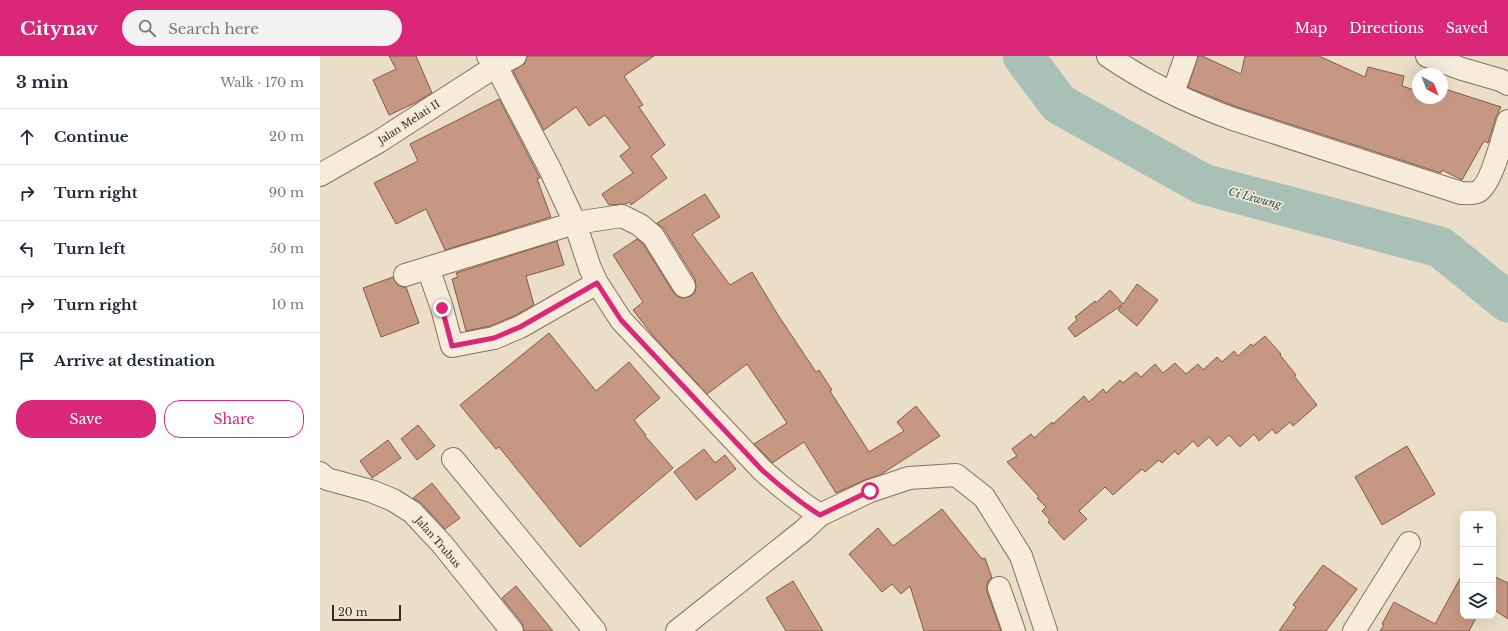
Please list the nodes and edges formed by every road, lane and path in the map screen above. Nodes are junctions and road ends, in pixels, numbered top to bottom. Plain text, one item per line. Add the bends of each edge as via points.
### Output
1 (515, 56) edge
2 (1108, 56) edge
3 (1186, 56) edge
4 (1427, 56) edge
5 (492, 61) edge
6 (1508, 84) edge
7 (1173, 93) junction
8 (1508, 121) edge
9 (320, 175) edge
10 (575, 223) junction
11 (428, 268) junction
12 (405, 275) dead end
13 (597, 283) junction
14 (684, 286) dead end
15 (453, 459) dead end
16 (322, 480) edge
17 (820, 515) junction
18 (1409, 543) dead end
19 (999, 588) dead end
20 (512, 631) edge
21 (595, 631) edge
22 (677, 631) edge
23 (1014, 631) edge
24 (1046, 631) edge
25 (1354, 631) edge

1 - 5 street, Jalan Melati II
2 - 7 street via 1133,73
3 - 7 street
4 - 6 street
5 - 9 street, Jalan Melati II via 378,142
5 - 10 street via 550,169
7 - 8 street via 1233,119 1461,193 1477,192 1484,188 1490,178
10 - 11 street
10 - 13 street
10 - 14 street via 622,216 640,225 653,236
11 - 12 street
11 - 13 street via 452,346 494,338 520,327
13 - 17 street via 621,320 762,470
15 - 21 street
16 - 20 street, Jalan Trubus via 371,491 393,500 412,512 442,544
17 - 22 street
17 - 24 street via 870,491 909,478 956,475 984,498 1021,556
18 - 25 street
19 - 23 street

